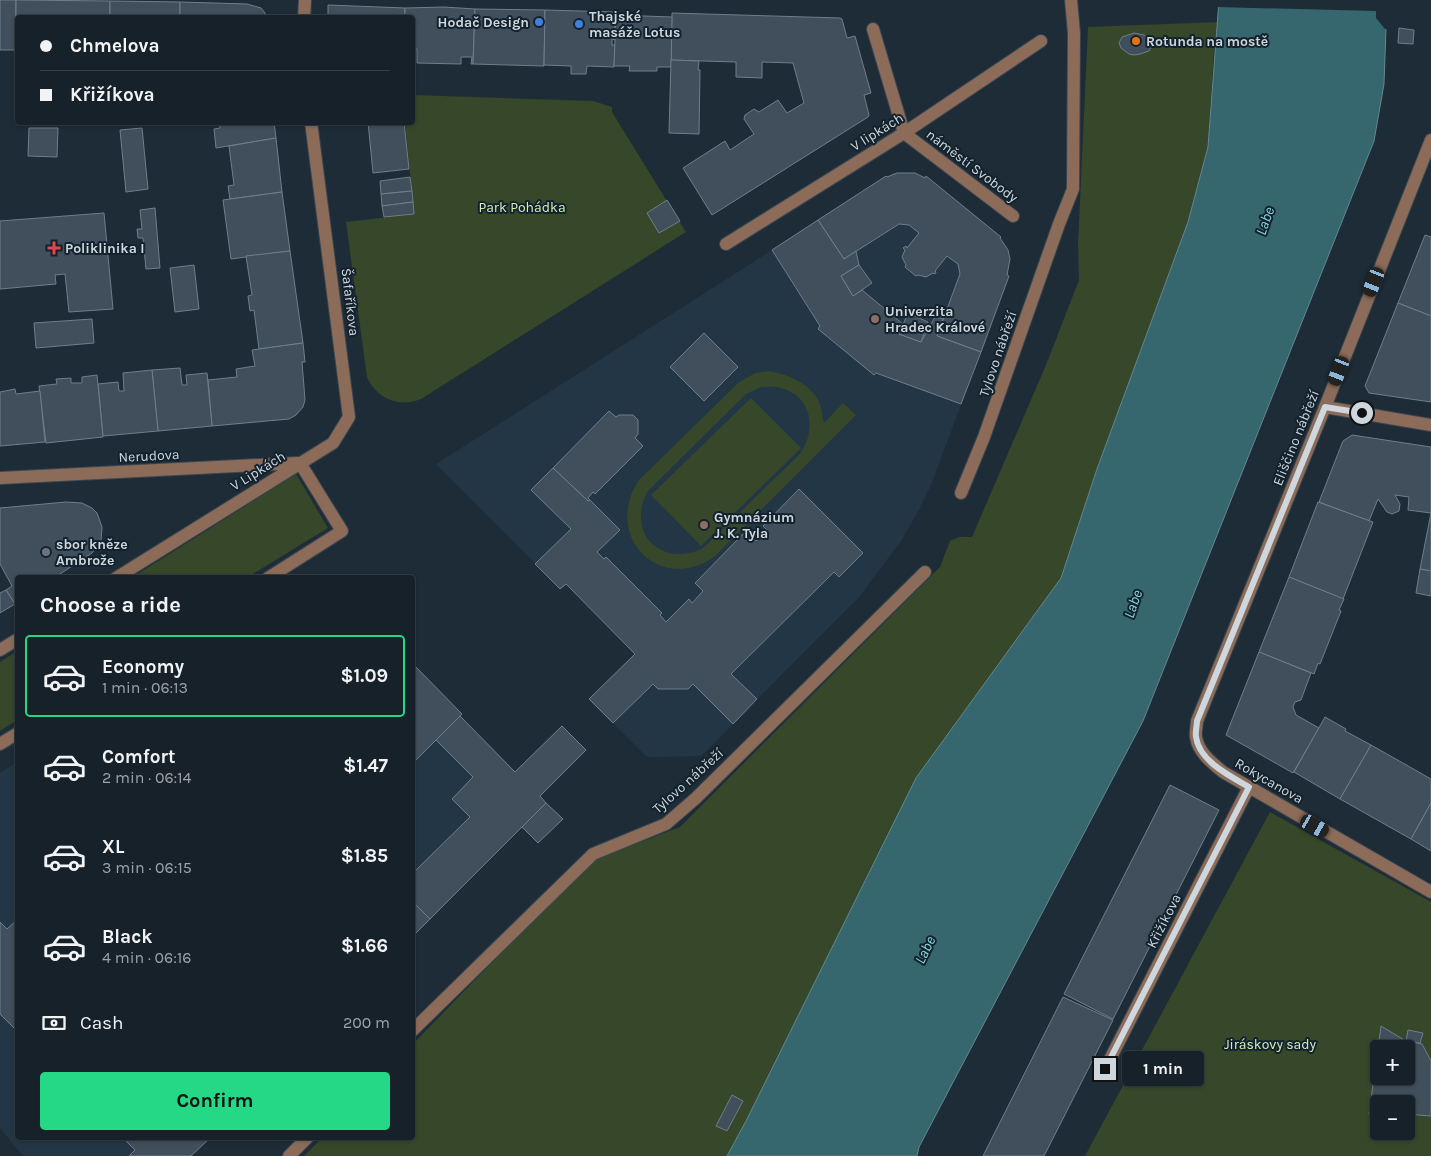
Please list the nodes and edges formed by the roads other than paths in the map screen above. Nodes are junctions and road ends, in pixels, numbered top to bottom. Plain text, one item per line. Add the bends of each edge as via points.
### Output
1 (305, 0) edge
2 (1071, 0) edge
3 (304, 15) edge
4 (873, 29) dead end
5 (1042, 41) dead end
6 (311, 125) edge
7 (904, 133) junction
8 (1431, 140) edge
9 (1013, 216) dead end
10 (726, 244) dead end
11 (1325, 407) junction
12 (1431, 425) edge
13 (300, 463) junction
14 (0, 478) edge
15 (961, 493) dead end
16 (925, 572) dead end
17 (121, 575) edge
18 (273, 575) edge
19 (15, 641) edge
20 (0, 650) edge
21 (15, 735) edge
22 (0, 744) edge
23 (1200, 748) joint
24 (1249, 787) junction
25 (1431, 892) edge
26 (415, 1028) edge
27 (1105, 1069) dead end
28 (305, 1140) edge
29 (289, 1156) edge

1 - 3 street
2 - 15 street, Tylovo nábřeží via 1074,33 1073,189 984,438
4 - 7 street, náměstí Svobody
5 - 7 street, V lipkách
6 - 13 street, Šafaříkova via 350,417 332,443
7 - 9 street, náměstí Svobody
7 - 10 street, V lipkách
8 - 11 street, Eliščino nábřeží
11 - 12 street
11 - 23 street, Eliščino nábřeží via 1197,721 1196,737
13 - 14 street, Nerudova
13 - 17 street, V Lipkách
13 - 18 street, V Lipkách via 342,531
16 - 26 street, Tylovo nábřeží via 696,798 666,824 592,854
19 - 20 street
21 - 22 street
23 - 24 street, Rokycanova via 1223,772
24 - 25 street, Rokycanova
24 - 27 street, Křižíkova
28 - 29 street

